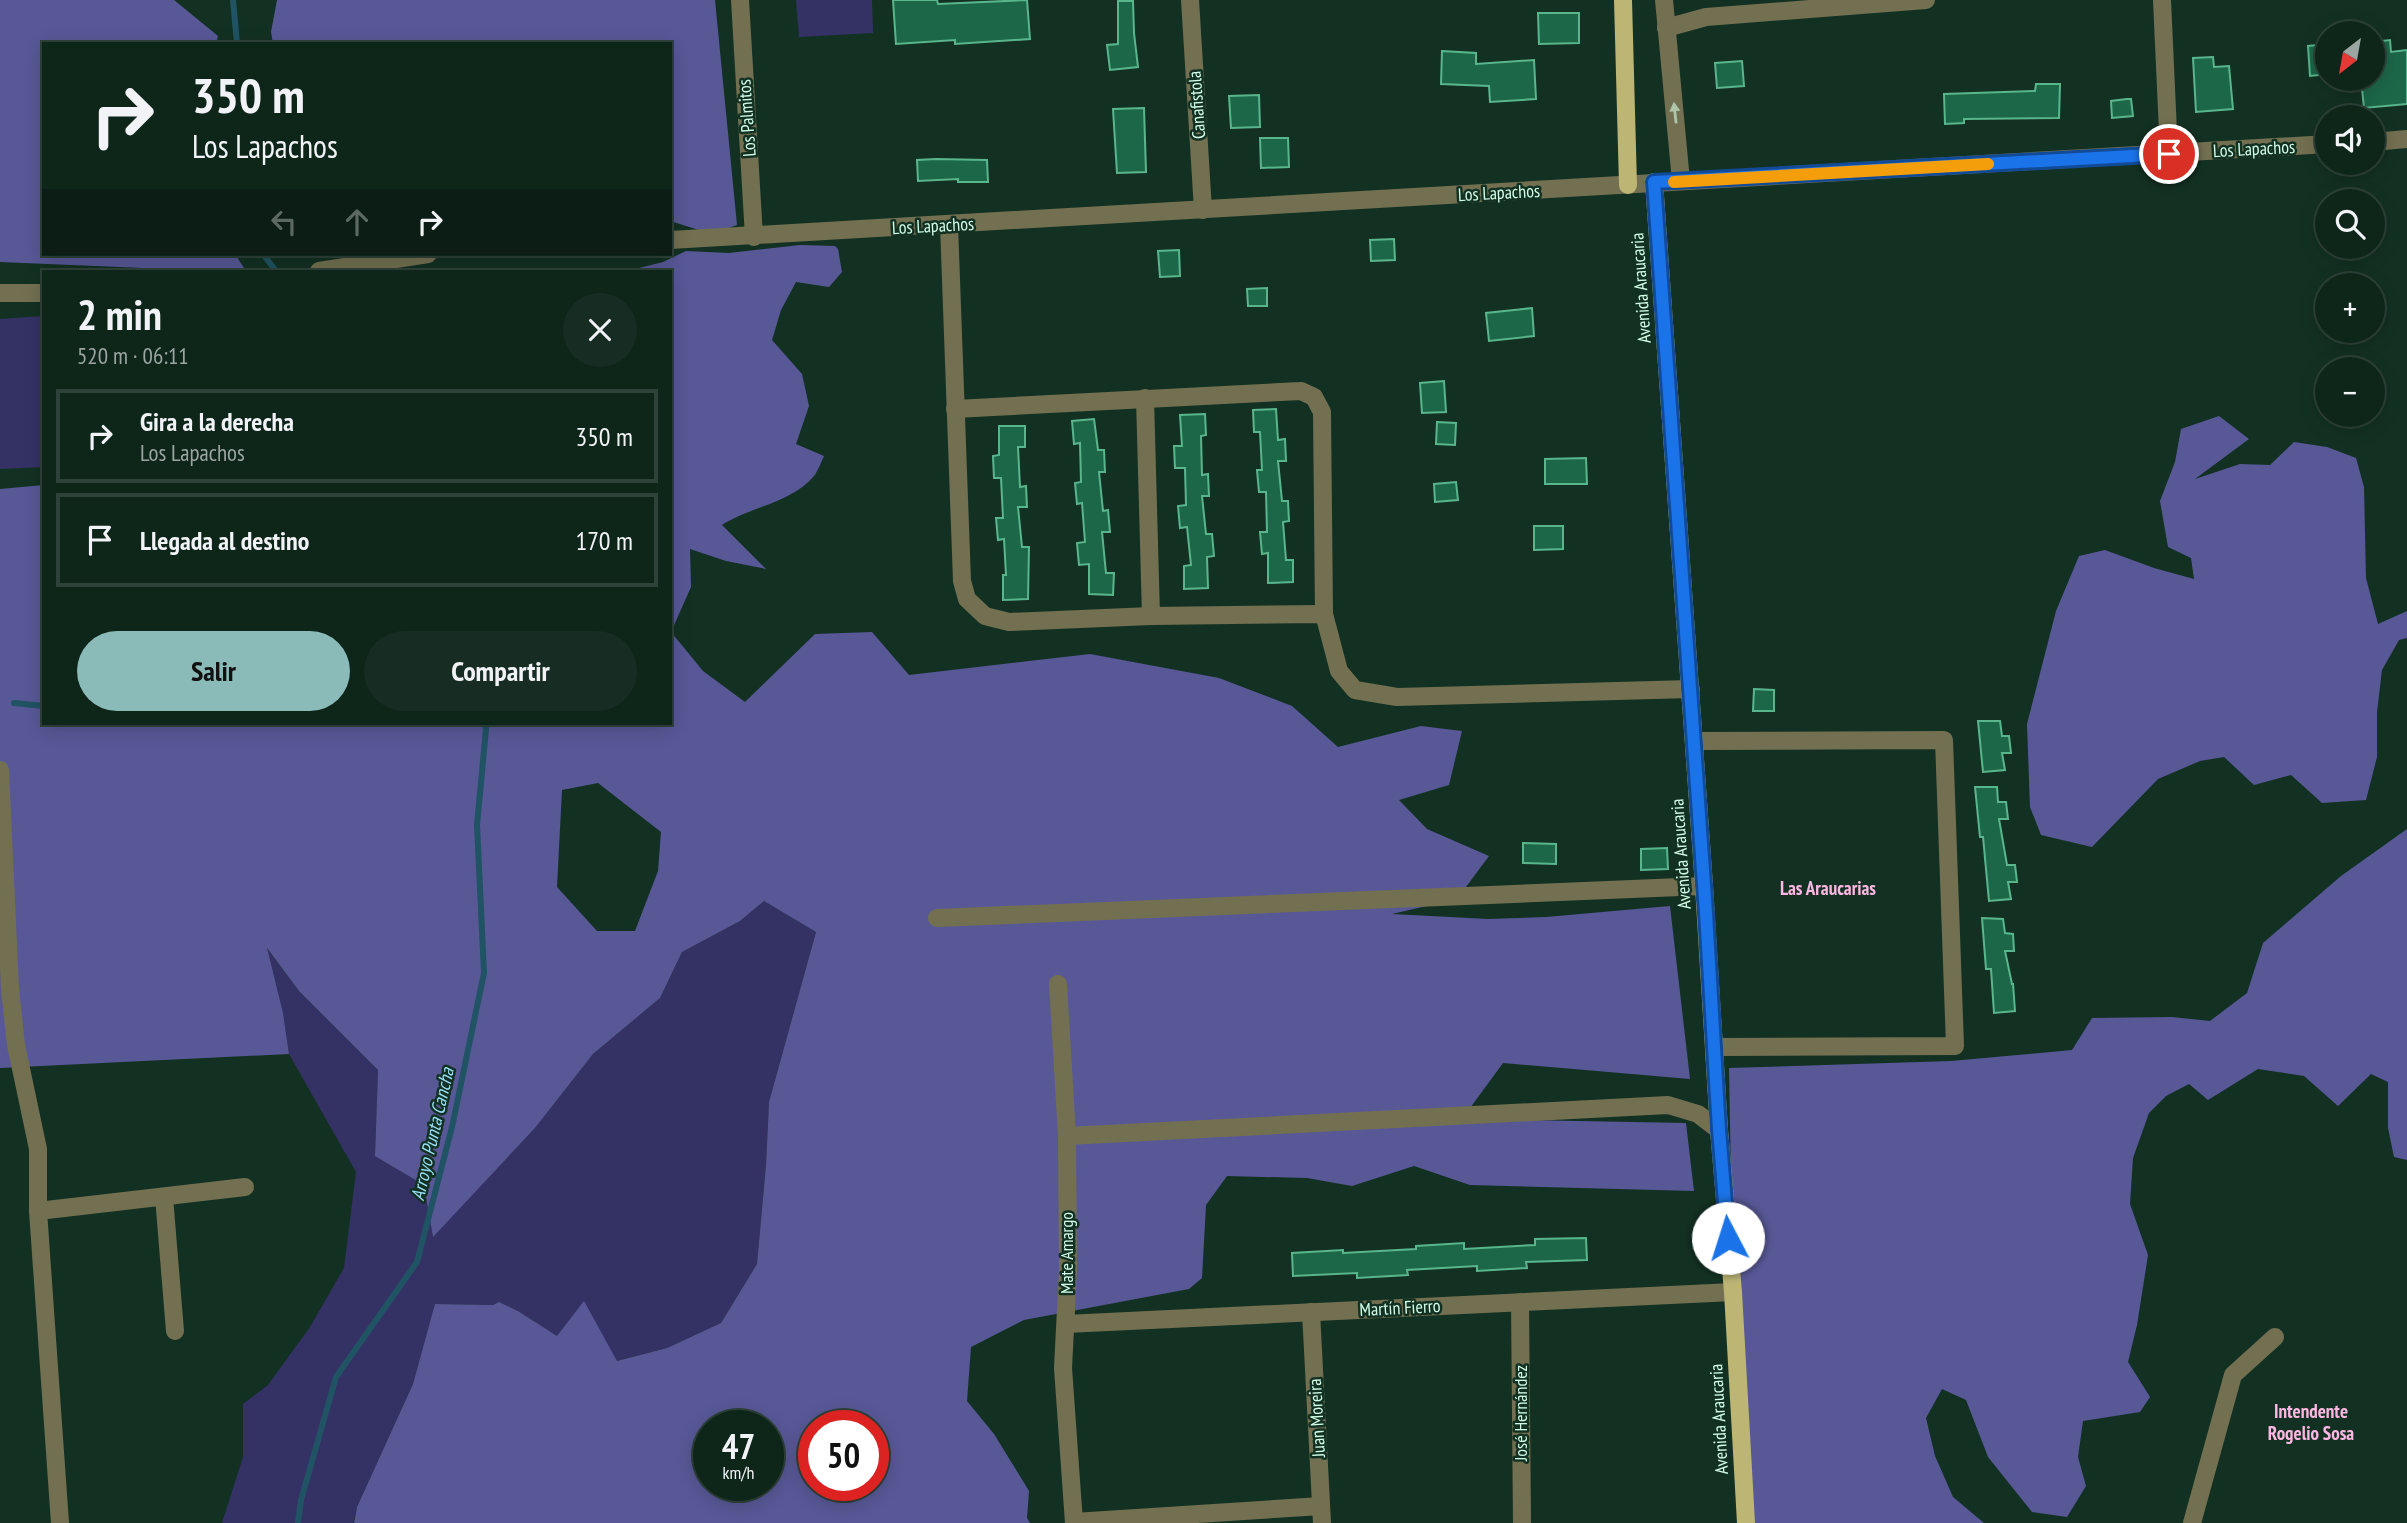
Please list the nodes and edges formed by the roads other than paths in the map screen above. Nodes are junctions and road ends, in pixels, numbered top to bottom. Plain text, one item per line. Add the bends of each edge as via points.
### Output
1 (740, 0) edge
2 (1190, 0) edge
3 (1623, 0) edge
4 (1664, 0) edge
5 (1926, 0) edge
6 (2149, 0) edge
7 (2162, 7) edge
8 (1666, 28) junction
9 (2407, 139) edge
10 (2385, 141) edge
11 (2315, 145) edge
12 (2169, 154) junction
13 (1681, 181) junction
14 (1654, 182) junction
15 (1628, 185) junction
16 (1203, 210) junction
17 (949, 225) junction
18 (754, 237) junction
19 (672, 240) edge
20 (415, 256) edge
21 (325, 270) edge
22 (0, 293) edge
23 (42, 293) edge
24 (1145, 398) junction
25 (955, 409) junction
26 (1324, 614) junction
27 (1151, 616) junction
28 (1691, 689) junction
29 (1694, 741) junction
30 (0, 770) edge
31 (1704, 886) junction
32 (937, 918) dead end
33 (1058, 984) dead end
34 (1715, 1047) junction
35 (1719, 1130) junction
36 (1067, 1136) junction
37 (244, 1187) dead end
38 (164, 1197) junction
39 (38, 1211) junction
40 (1733, 1292) junction
41 (1520, 1302) junction
42 (1311, 1312) junction
43 (1066, 1324) junction
44 (175, 1331) dead end
45 (2274, 1337) dead end
46 (1322, 1515) edge
47 (1074, 1522) edge
48 (60, 1523) edge
49 (1522, 1523) edge
50 (1746, 1523) edge
51 (2192, 1523) edge

1 - 18 street, Los Palmitos
2 - 16 street, Canafistola
3 - 15 main road
4 - 8 street
5 - 8 street via 1706,18
6 - 7 street
7 - 12 street
13 -> 8 street
9 - 10 street
11 - 12 street, Los Lapachos
12 - 13 street, Los Lapachos
13 - 14 street, Los Lapachos
14 - 15 street, Los Lapachos
14 - 28 main road, Avenida Araucaria
15 - 16 street, Los Lapachos
16 - 17 street, Los Lapachos
17 - 18 street, Los Lapachos
17 - 25 street
18 - 19 street, Los Lapachos
20 - 21 street
22 - 23 street
24 - 25 street
24 - 26 street via 1301,391 1314,397 1322,412
24 - 27 street
25 - 27 street via 962,581 967,599 985,616 1009,622
26 - 27 street
26 - 28 street via 1339,671 1355,690 1397,697
28 - 29 main road, Avenida Araucaria
29 - 31 main road, Avenida Araucaria
29 - 34 street via 1944,740 1955,1046
30 - 39 street via 10,989 16,1045 38,1149
31 - 32 street
31 - 34 main road, Avenida Araucaria
33 - 36 street, Mate Amargo
34 - 35 main road, Avenida Araucaria
35 - 36 street via 1698,1114 1668,1105
35 - 40 main road, Avenida Araucaria
36 - 43 street, Mate Amargo
37 - 38 street
38 - 39 street
38 - 44 street
39 - 48 street
40 - 41 street, Martín Fierro
40 - 50 main road, Avenida Araucaria
41 - 42 street, Martín Fierro
41 - 49 street, José Hernández
42 - 43 street, Martín Fierro
42 - 46 street, Juan Moreira
43 - 47 street, Mate Amargo via 1063,1368
45 - 51 street via 2233,1375
46 - 47 street

